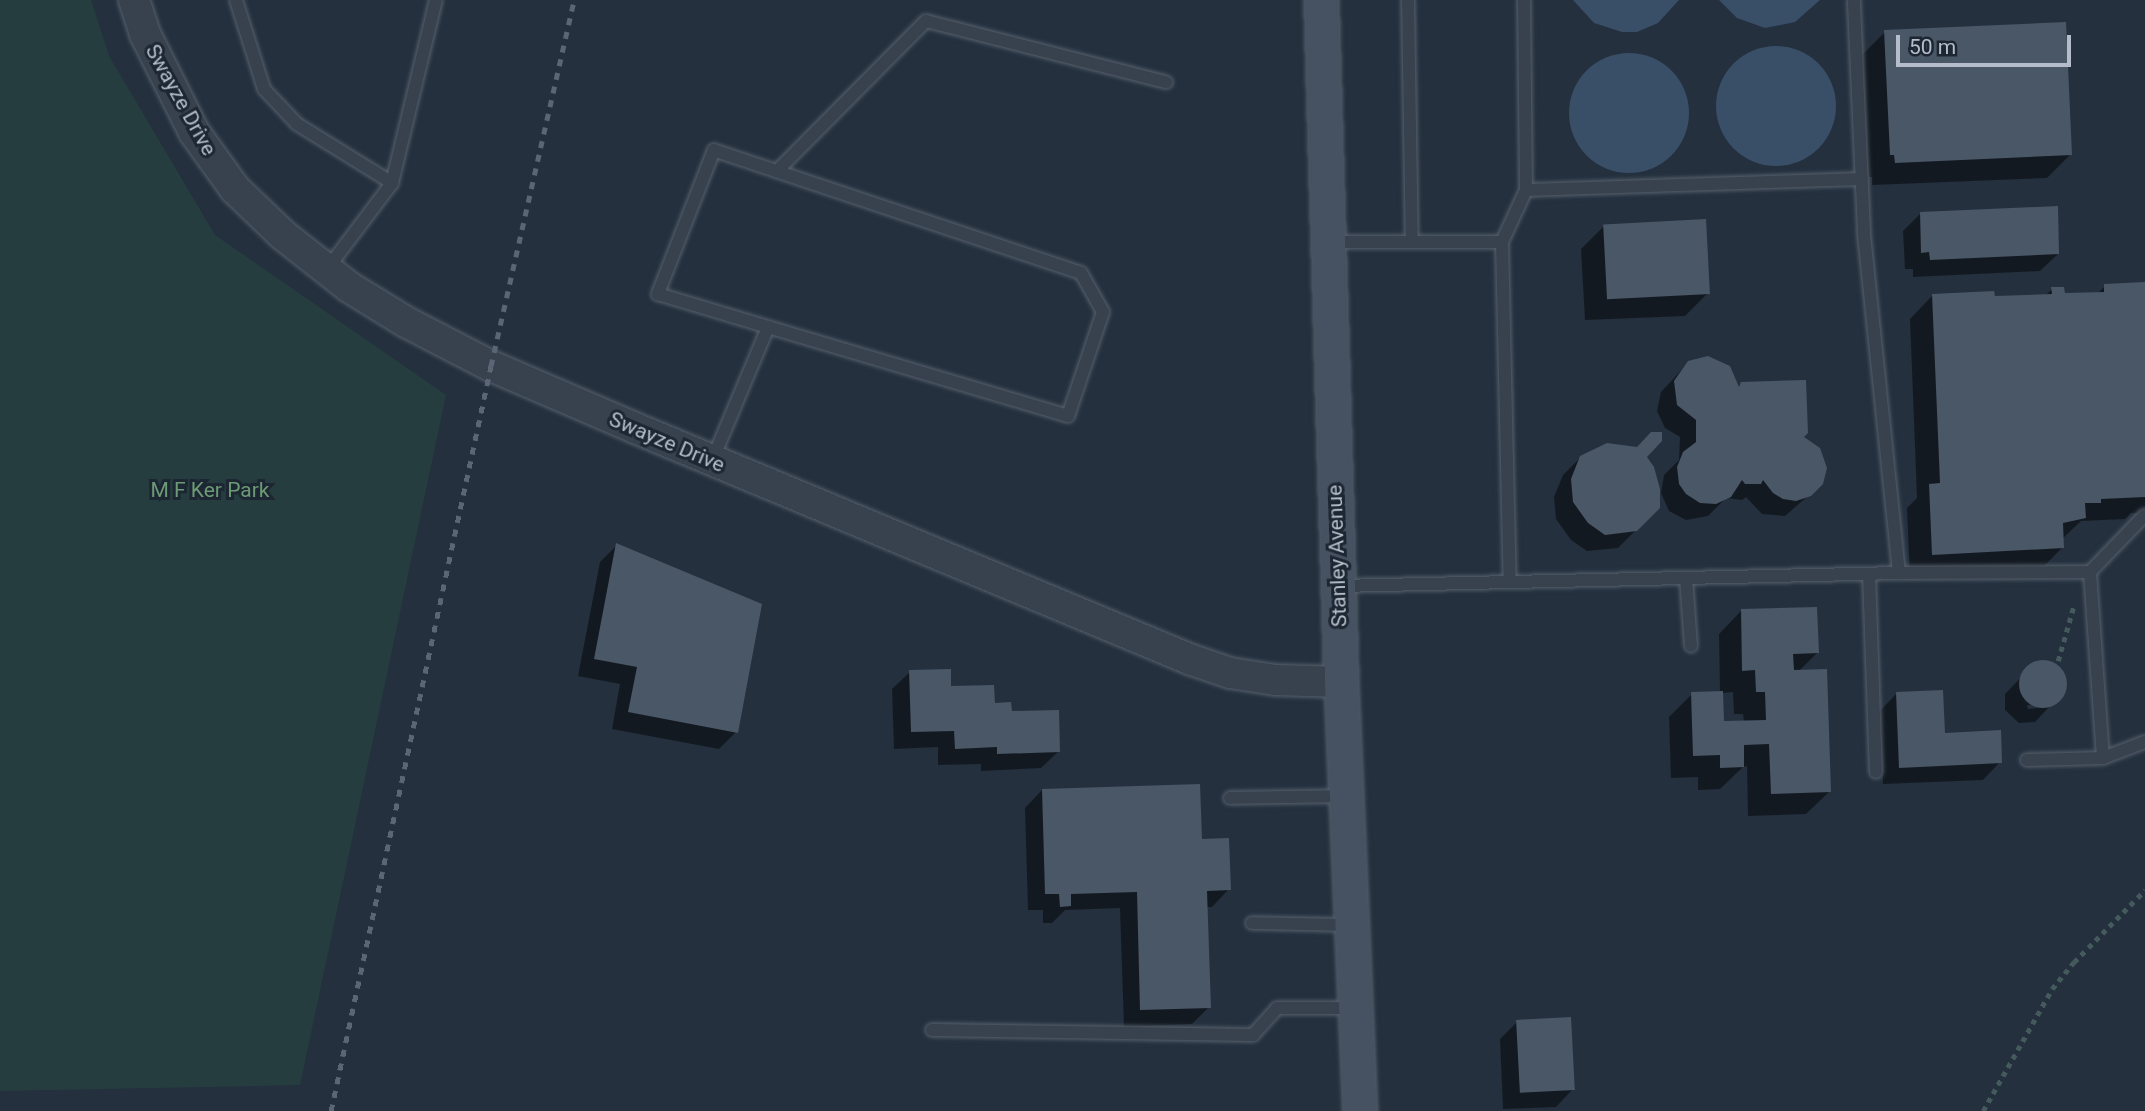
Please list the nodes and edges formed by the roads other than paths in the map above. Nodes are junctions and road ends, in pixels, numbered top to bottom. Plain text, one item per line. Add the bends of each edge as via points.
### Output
1 (134, 0) edge
2 (236, 0) edge
3 (436, 0) edge
4 (1321, 0) edge
5 (1408, 0) edge
6 (1524, 0) edge
7 (1854, 0) edge
8 (1166, 82) dead end
9 (777, 171) junction
10 (1861, 179) junction
11 (392, 183) junction
12 (1526, 190) junction
13 (1327, 242) junction
14 (1412, 242) junction
15 (1502, 242) junction
16 (327, 269) junction
17 (768, 327) junction
18 (712, 461) junction
19 (2145, 515) edge
20 (2091, 572) junction
21 (1899, 573) junction
22 (1869, 574) junction
23 (1686, 578) junction
24 (1510, 582) junction
25 (1339, 586) junction
26 (1691, 646) dead end
27 (1341, 682) junction
28 (2145, 741) edge
29 (2103, 758) junction
30 (2026, 760) dead end
31 (1876, 772) dead end
32 (1346, 796) junction
33 (1230, 798) dead end
34 (1252, 923) dead end
35 (1351, 925) junction
36 (1356, 1008) junction
37 (932, 1030) dead end
38 (1360, 1111) edge

1 - 16 street, Swayze Drive via 145,34 194,132 228,180 283,236
2 - 11 lane via 264,89 297,124
3 - 11 lane
4 - 13 main road, Stanley Avenue
5 - 14 lane
6 - 12 lane
7 - 10 lane
8 - 9 lane via 926,21
9 - 17 lane via 714,150 658,294
9 - 17 lane via 1081,273 1103,312 1068,416
10 - 12 lane
10 - 21 lane
11 - 16 lane
12 - 15 lane
13 - 14 lane
13 - 25 main road, Stanley Avenue
14 - 15 lane
15 - 24 lane
16 - 18 street, Swayze Drive via 406,322 491,366
17 - 18 lane
18 - 27 street, Swayze Drive via 1189,659 1230,673 1275,680
19 - 20 lane
20 - 21 lane
20 - 29 lane
21 - 22 lane
22 - 23 lane
22 - 31 lane
23 - 24 lane
23 - 26 lane
24 - 25 lane
25 - 27 main road, Stanley Avenue
27 - 32 main road, Stanley Avenue
28 - 29 lane
29 - 30 lane
32 - 33 lane
32 - 35 main road, Stanley Avenue
34 - 35 lane
35 - 36 main road, Stanley Avenue
36 - 37 lane via 1277,1008 1253,1035
36 - 38 main road, Stanley Avenue

